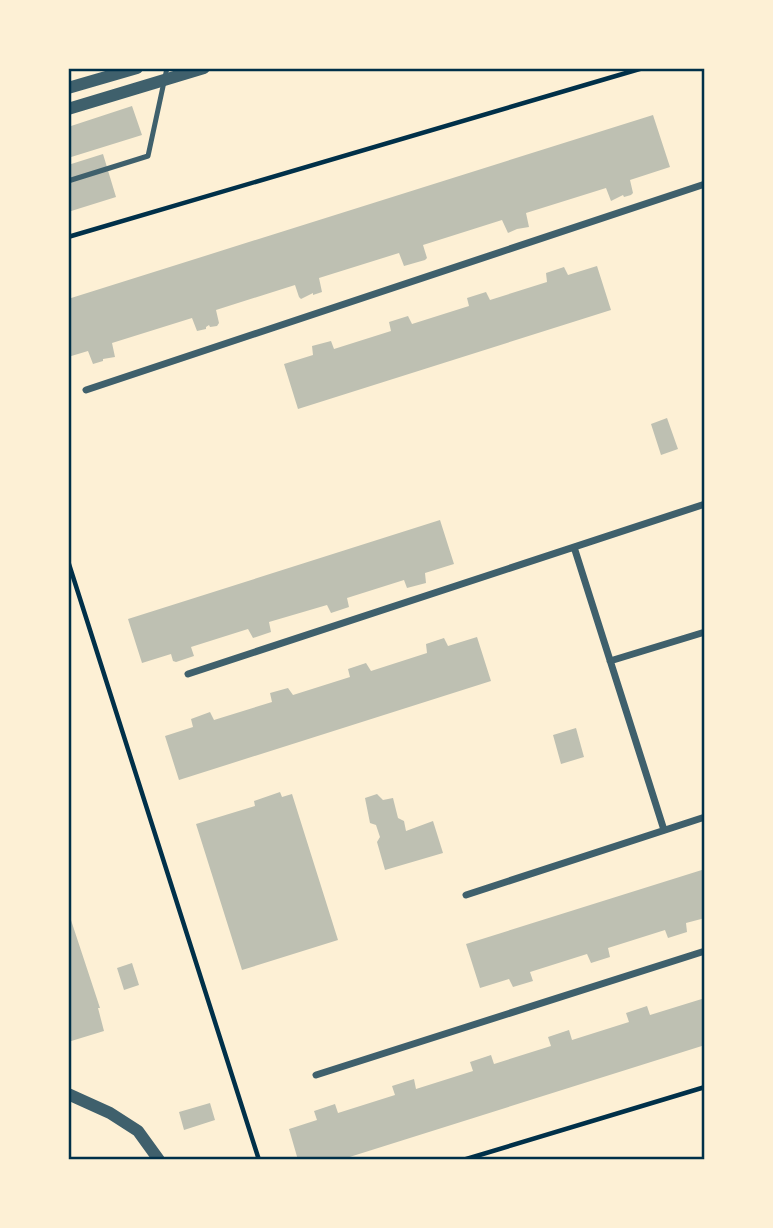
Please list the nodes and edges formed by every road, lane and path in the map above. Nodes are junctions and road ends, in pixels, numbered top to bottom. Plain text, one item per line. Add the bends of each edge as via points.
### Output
1 (137, 68) edge
2 (204, 68) edge
3 (643, 68) edge
4 (165, 74) edge
5 (68, 88) edge
6 (68, 109) edge
7 (68, 181) edge
8 (705, 184) edge
9 (68, 237) edge
10 (86, 390) dead end
11 (705, 503) edge
12 (574, 547) junction
13 (68, 561) edge
14 (705, 632) edge
15 (610, 661) junction
16 (188, 674) dead end
17 (705, 817) edge
18 (664, 830) junction
19 (466, 895) dead end
20 (705, 951) edge
21 (316, 1075) dead end
22 (705, 1087) edge
23 (72, 1100) edge
24 (159, 1160) edge
25 (258, 1160) edge
26 (463, 1160) edge

1 - 5 street
2 - 4 street
3 - 9 path
4 - 6 street
4 - 7 lane via 148,156
8 - 10 street
11 - 12 street
12 - 15 street
12 - 16 street
13 - 25 path
14 - 15 street
15 - 18 street
17 - 18 street
18 - 19 street
20 - 21 street
22 - 26 path
23 - 24 street via 110,1113 138,1131

